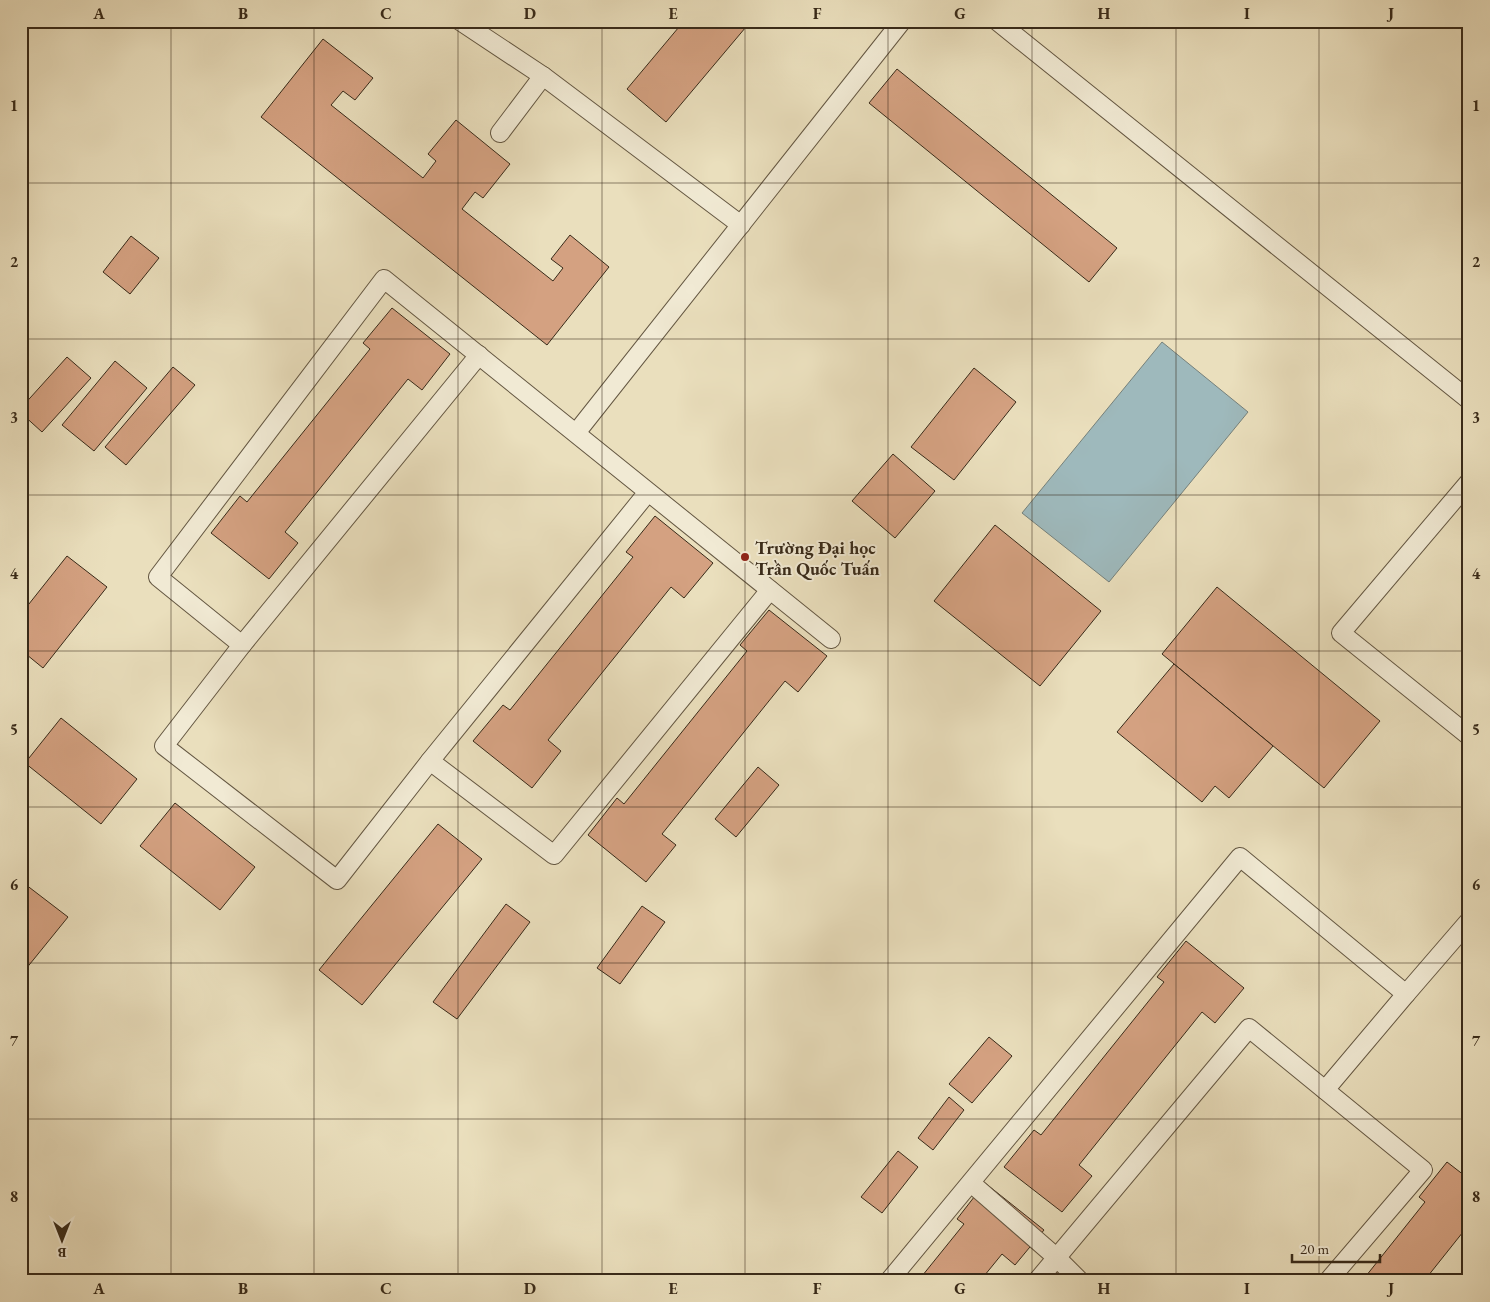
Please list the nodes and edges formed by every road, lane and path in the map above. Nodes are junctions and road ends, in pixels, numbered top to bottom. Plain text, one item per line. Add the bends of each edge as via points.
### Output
1 (460, 21) edge
2 (902, 21) edge
3 (998, 21) edge
4 (543, 76) junction
5 (500, 133) dead end
6 (741, 224) junction
7 (479, 355) junction
8 (1469, 400) edge
9 (576, 433) junction
10 (1469, 482) edge
11 (648, 492) junction
12 (770, 590) junction
13 (831, 639) dead end
14 (242, 645) junction
15 (1469, 736) edge
16 (430, 761) junction
17 (1469, 921) edge
18 (1406, 994) junction
19 (1325, 1090) junction
20 (971, 1183) junction
21 (1056, 1257) junction
22 (889, 1281) edge
23 (1037, 1281) edge
24 (1080, 1281) edge
25 (1328, 1281) edge

1 - 4 lane
2 - 6 lane
3 - 8 lane
4 - 5 lane
4 - 6 lane
6 - 9 lane
7 - 9 lane
7 - 14 lane
7 - 14 lane via 384,279 158,577
9 - 11 lane
10 - 15 lane via 1341,633
11 - 12 lane
11 - 16 lane
12 - 13 lane
12 - 16 lane via 554,855
14 - 16 lane via 164,746 337,880
17 - 18 lane
18 - 19 lane
18 - 20 lane via 1240,857
19 - 21 lane via 1249,1028
19 - 25 lane via 1423,1170
20 - 21 lane
20 - 22 lane
21 - 23 lane
21 - 24 lane

